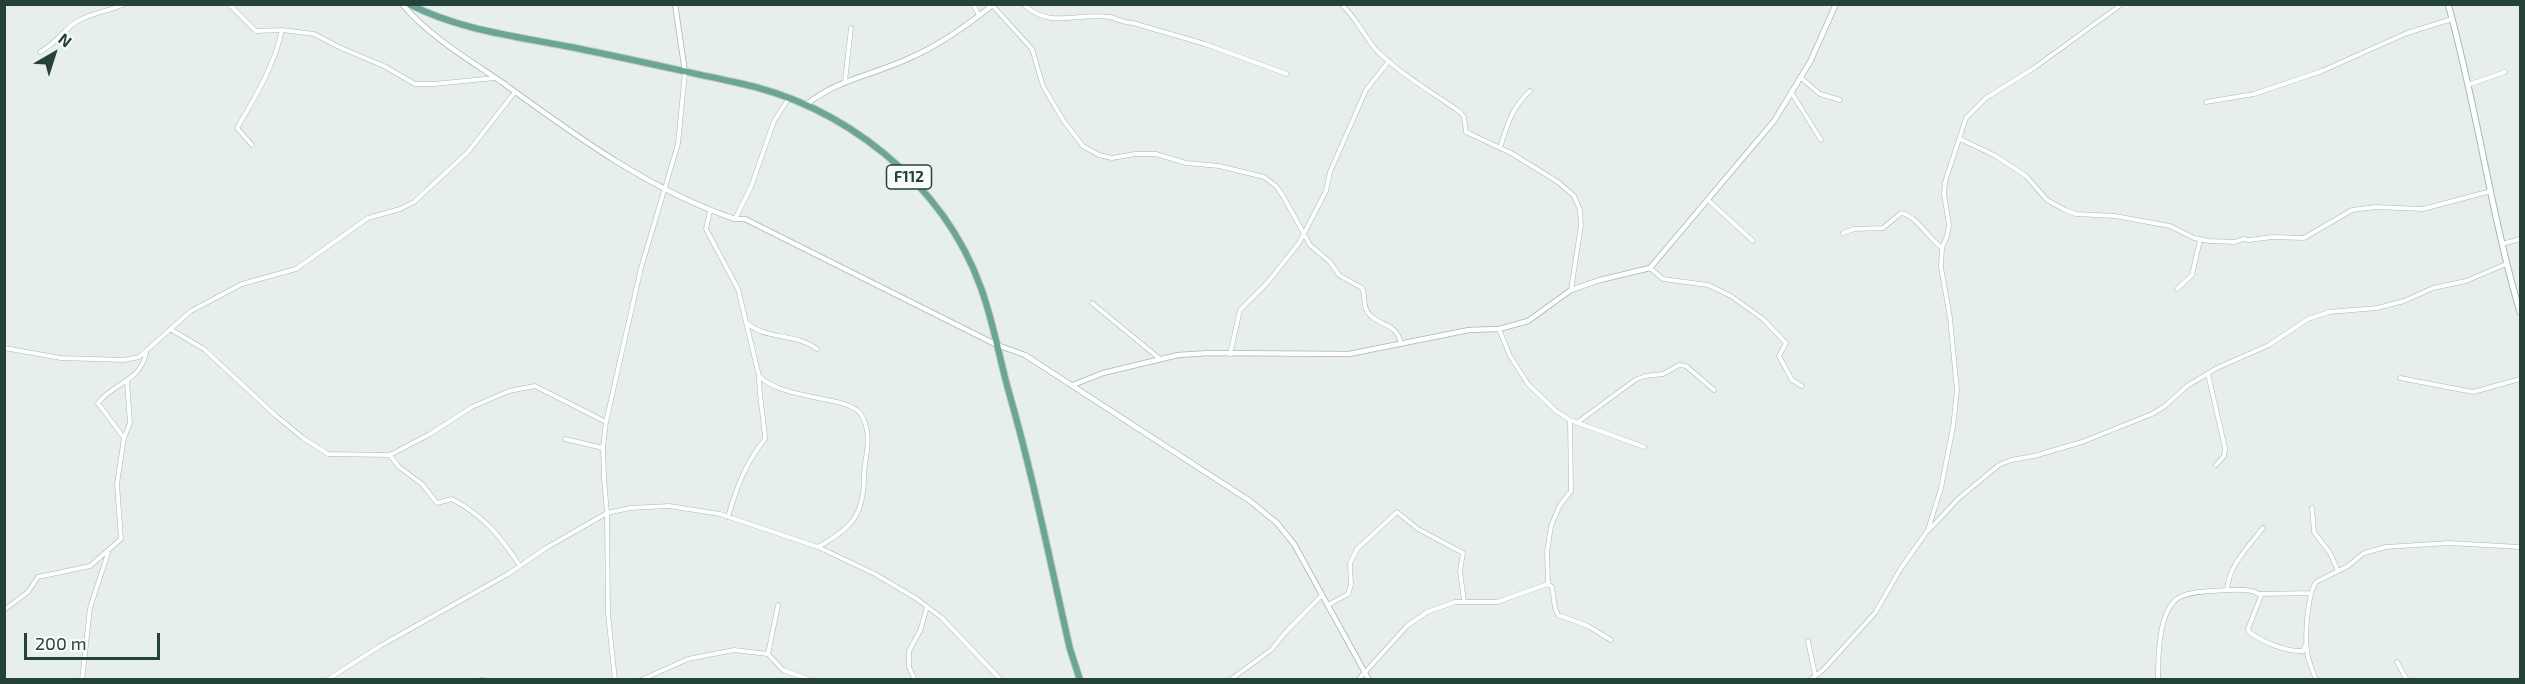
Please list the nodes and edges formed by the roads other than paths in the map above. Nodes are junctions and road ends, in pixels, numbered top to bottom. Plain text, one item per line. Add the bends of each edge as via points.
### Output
1 (125, 4) edge
2 (229, 4) edge
3 (402, 4) edge
4 (409, 4) edge
5 (675, 4) edge
6 (973, 4) edge
7 (1023, 4) edge
8 (1341, 4) edge
9 (1836, 4) edge
10 (2122, 4) edge
11 (2448, 4) edge
12 (993, 5) edge
13 (979, 15) junction
14 (2452, 19) junction
15 (851, 28) dead end
16 (282, 30) junction
17 (40, 52) dead end
18 (1389, 61) junction
19 (685, 72) junction
20 (2505, 72) dead end
21 (1287, 74) dead end
22 (1800, 77) junction
23 (495, 78) junction
24 (845, 81) junction
25 (2468, 86) junction
26 (1530, 91) dead end
27 (1791, 91) junction
28 (515, 93) junction
29 (789, 98) junction
30 (1840, 100) dead end
31 (2206, 102) dead end
32 (807, 104) junction
33 (1960, 139) junction
34 (1821, 140) dead end
35 (252, 145) dead end
36 (1500, 148) junction
37 (666, 191) junction
38 (2491, 191) junction
39 (1708, 200) junction
40 (710, 211) junction
41 (735, 219) junction
42 (1844, 232) dead end
43 (1303, 235) junction
44 (2520, 239) edge
45 (2200, 240) junction
46 (1753, 241) dead end
47 (2502, 244) junction
48 (1942, 248) junction
49 (2506, 264) junction
50 (1650, 268) junction
51 (2177, 289) dead end
52 (1571, 290) junction
53 (1092, 303) dead end
54 (2520, 312) edge
55 (746, 321) junction
56 (170, 329) junction
57 (1499, 329) junction
58 (1401, 344) junction
59 (997, 345) junction
60 (4, 348) edge
61 (817, 349) dead end
62 (146, 352) junction
63 (1230, 354) junction
64 (1160, 358) junction
65 (2208, 374) junction
66 (759, 376) junction
67 (2400, 378) dead end
68 (2520, 379) edge
69 (128, 381) junction
70 (1074, 385) junction
71 (1802, 386) dead end
72 (1714, 390) dead end
73 (1570, 420) junction
74 (606, 422) junction
75 (1577, 422) junction
76 (124, 438) junction
77 (565, 439) dead end
78 (1644, 447) dead end
79 (603, 448) junction
80 (390, 455) junction
81 (2216, 465) dead end
82 (2312, 508) dead end
83 (607, 513) junction
84 (1941, 516) junction
85 (728, 517) junction
86 (1931, 519) junction
87 (2263, 528) dead end
88 (1928, 530) junction
89 (818, 547) junction
90 (2520, 547) edge
91 (108, 552) junction
92 (520, 566) junction
93 (2338, 571) junction
94 (1548, 584) junction
95 (2227, 590) junction
96 (2311, 593) junction
97 (2260, 594) junction
98 (1322, 595) junction
99 (1464, 601) junction
100 (778, 605) dead end
101 (1328, 605) junction
102 (927, 607) junction
103 (4, 610) edge
104 (1611, 640) dead end
105 (1808, 641) dead end
106 (2306, 643) junction
107 (768, 654) junction
108 (2397, 662) dead end
109 (1366, 673) junction
110 (1815, 675) junction
111 (82, 680) edge
112 (327, 680) edge
113 (615, 680) edge
114 (641, 680) edge
115 (811, 680) edge
116 (915, 680) edge
117 (1001, 680) edge
118 (1080, 680) edge
119 (1230, 680) edge
120 (1358, 680) edge
121 (1370, 680) edge
122 (1810, 680) edge
123 (2158, 680) edge
124 (2316, 680) edge
125 (2407, 680) edge

1 - 17 street via 81,20
2 - 16 street via 256,31
3 - 23 street via 426,28
4 - 19 main road, F112 via 476,28
5 - 19 street
6 - 13 street
7 - 21 street via 1039,17 1110,17 1133,23
8 - 18 street
9 - 22 street
10 - 33 street via 1986,98 1966,118
11 - 14 main road
12 - 13 street
12 - 43 street via 1032,49 1043,86 1063,120 1089,151 1112,158 1156,154 1263,177 1283,196
13 - 24 street via 913,57
14 - 25 main road
14 - 31 street via 2254,94
15 - 24 street
16 - 23 street via 314,34 415,84
16 - 35 street via 253,101 237,128
18 - 36 street via 1460,112 1469,134
18 - 43 street via 1366,90 1330,172 1326,191
19 - 29 main road, F112 via 738,82
19 - 37 street via 678,144
20 - 25 street
22 - 27 street
22 - 30 street via 1820,94
23 - 28 street
24 - 32 street
25 - 38 main road
26 - 36 street via 1518,102
27 - 34 street
27 - 39 street via 1774,121
28 - 37 street
28 - 56 street via 468,152 414,202 368,218 296,269 242,284 191,311
29 - 32 main road, F112
29 - 41 street via 768,134 751,187
32 - 59 main road, F112 via 873,144 938,210 977,278
33 - 45 street via 2026,176 2047,200 2065,210 2170,226
33 - 48 street via 1945,182 1949,225
36 - 52 street via 1558,182 1574,196 1581,225
37 - 40 street
37 - 74 street via 641,268
38 - 45 street via 2423,209 2352,210 2304,238
38 - 47 main road
39 - 46 street
39 - 50 street
40 - 41 street
40 - 55 street via 706,229 735,282
41 - 59 street via 745,219
42 - 48 street via 1882,228 1901,213 1915,219
43 - 58 street via 1339,275 1362,288 1367,312 1395,330
43 - 63 street via 1290,256 1240,310
44 - 47 street
45 - 51 street via 2192,275
47 - 49 main road
48 - 86 street via 1957,390 1947,461
49 - 54 main road
49 - 65 street via 2386,306 2329,312 2308,319 2269,345
50 - 52 street
50 - 71 street via 1663,279 1721,290 1755,312 1786,343 1779,356 1792,380
52 - 57 street via 1528,321
53 - 64 street
55 - 61 street via 757,329 808,342
55 - 66 street
56 - 62 street
56 - 80 street via 204,349 275,415 328,454
57 - 58 street via 1469,330
57 - 73 street via 1528,384
58 - 63 street via 1349,354
59 - 70 street via 1026,355
59 - 118 main road, F112
60 - 62 street via 61,358 124,360
62 - 69 street via 144,362
63 - 64 street
64 - 70 street
65 - 81 street via 2225,448
65 - 84 street via 2152,414 2082,442 1999,465
66 - 85 street via 765,439 744,469
66 - 89 street via 797,395 852,407 863,419 868,452 863,501 841,533
67 - 68 street via 2473,392
69 - 76 street via 130,423
69 - 76 street via 98,403
70 - 98 street via 1265,513 1286,533
72 - 75 street via 1686,366 1679,365 1663,374 1635,380
73 - 75 street
73 - 94 street via 1571,491 1551,526
74 - 79 street
74 - 80 street via 535,386 509,391 472,407
75 - 78 street
76 - 91 street via 117,484 121,539
77 - 79 street
79 - 83 street
80 - 92 street via 437,503 452,499 483,520 502,537
82 - 93 street via 2314,532
83 - 85 street via 669,506
83 - 92 street
83 - 113 street via 608,614
84 - 86 street
84 - 88 street
85 - 89 street
86 - 88 street
87 - 95 street via 2234,565
88 - 110 street via 1875,613
89 - 102 street via 888,581
90 - 93 street via 2450,543 2395,546 2364,553
91 - 103 street via 90,566 38,577 28,592
91 - 111 street via 90,608
92 - 112 street
93 - 96 street via 2316,582
94 - 99 street via 1497,602
94 - 104 street via 1558,615
95 - 97 street
95 - 123 street via 2187,594 2170,606 2163,620
96 - 97 street
96 - 106 street
97 - 106 street via 2249,632 2295,651 2303,651
98 - 101 street
98 - 119 street via 1271,650
99 - 101 street via 1460,571 1463,553 1418,529 1397,512 1357,549 1350,563 1348,594
99 - 109 street via 1443,606 1412,622
100 - 107 street
101 - 109 street
102 - 116 street via 909,651 909,667
102 - 117 street
105 - 110 street
106 - 124 street
107 - 114 street via 734,650 704,655
107 - 115 street via 783,670
108 - 125 street
109 - 120 street
109 - 121 street
110 - 122 street

